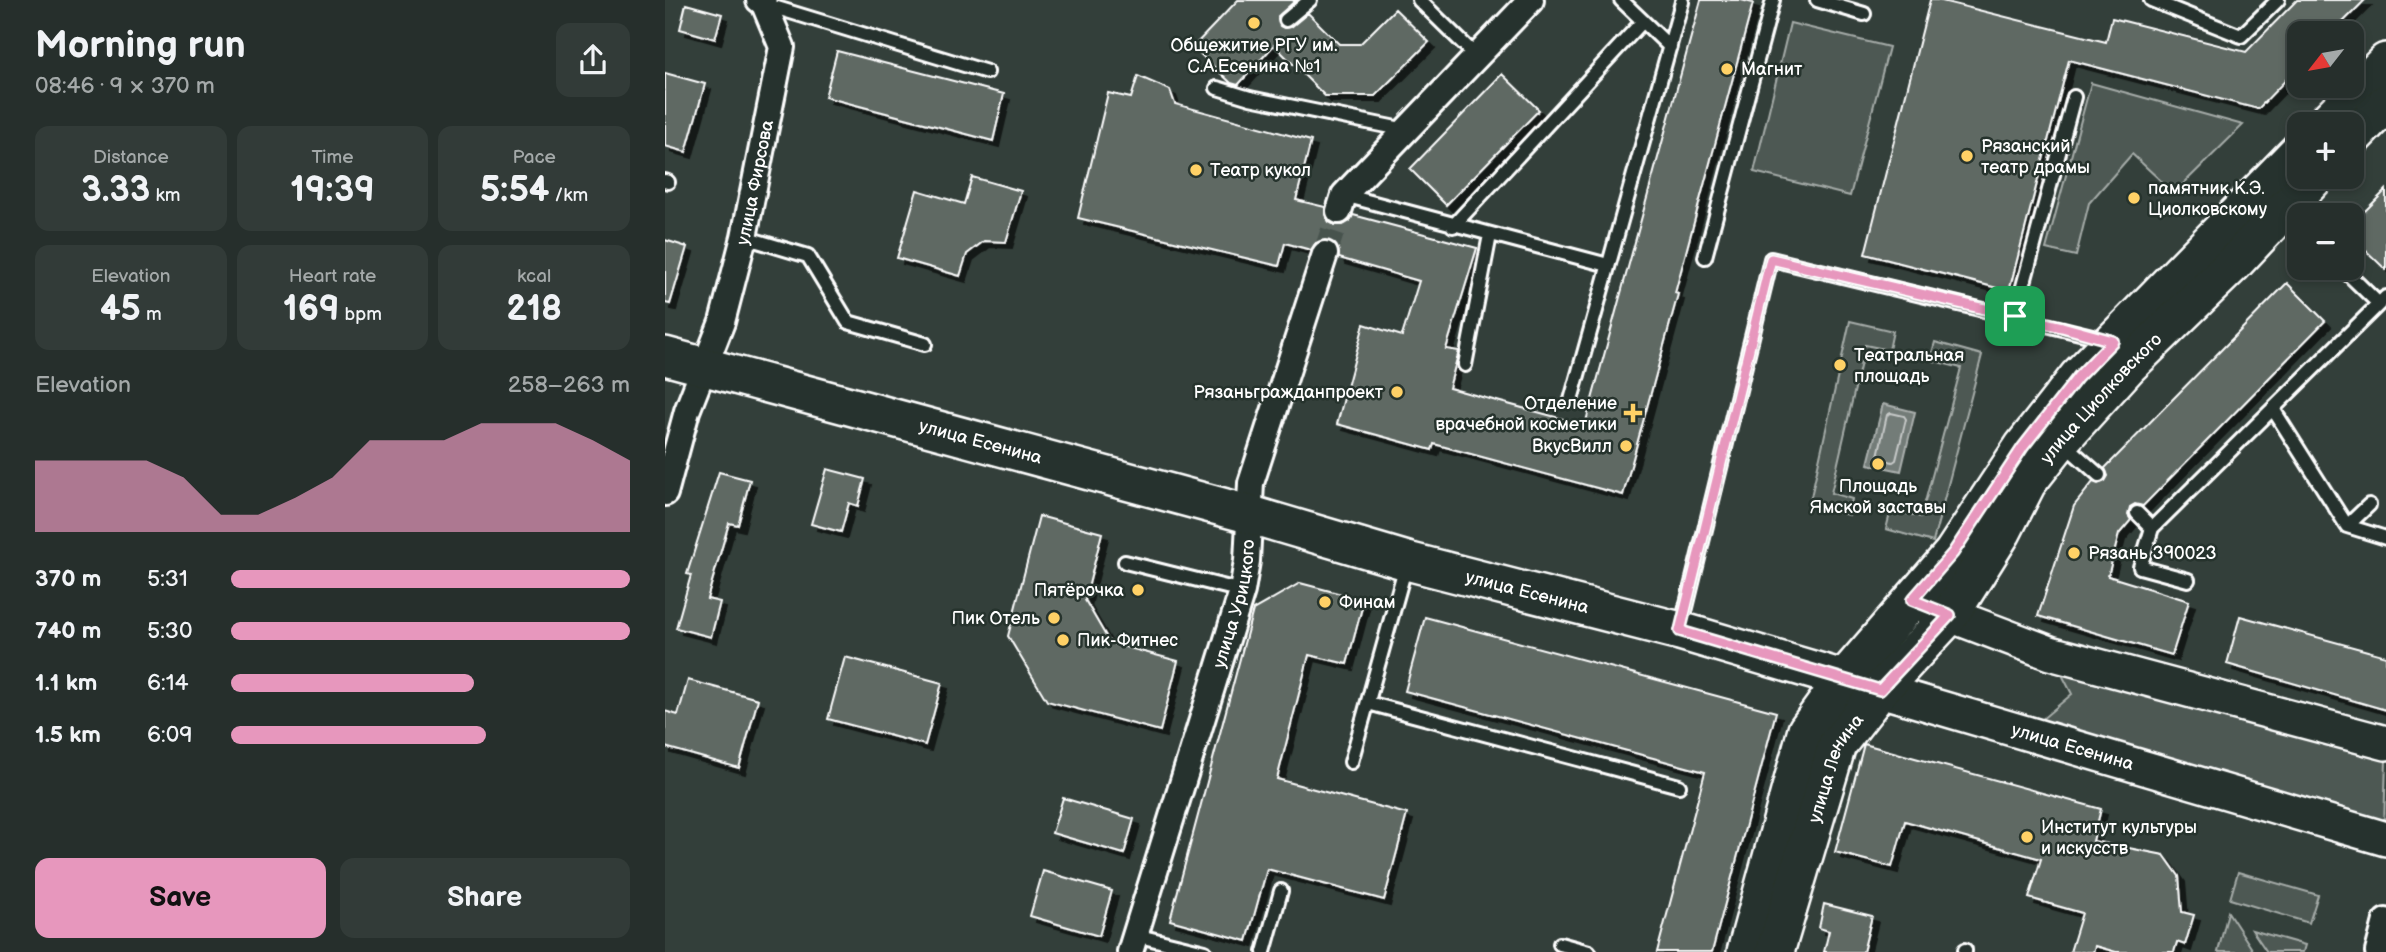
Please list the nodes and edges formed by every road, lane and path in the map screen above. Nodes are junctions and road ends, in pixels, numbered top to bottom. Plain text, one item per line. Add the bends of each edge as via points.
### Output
1 (1310, 0) edge
2 (1419, 0) edge
3 (1531, 0) edge
4 (1621, 0) edge
5 (1773, 0) edge
6 (1817, 0) edge
7 (2151, 0) edge
8 (2278, 0) edge
9 (761, 2) edge
10 (1682, 2) edge
11 (1864, 14) dead end
12 (1286, 20) dead end
13 (1643, 21) junction
14 (1670, 47) junction
15 (1476, 56) junction
16 (2386, 62) edge
17 (987, 72) dead end
18 (1217, 88) dead end
19 (2074, 97) dead end
20 (2386, 103) edge
21 (2337, 112) edge
22 (2364, 126) edge
23 (1406, 130) junction
24 (2287, 163) edge
25 (2306, 189) edge
26 (1342, 203) joint
27 (1453, 226) junction
28 (1490, 235) junction
29 (744, 237) junction
30 (1325, 254) tunnel mouth
31 (1705, 257) dead end
32 (1608, 265) junction
33 (2357, 280) edge
34 (2383, 301) edge
35 (2015, 316) junction
36 (2113, 341) junction
37 (925, 344) dead end
38 (665, 356) edge
39 (1465, 365) dead end
40 (705, 367) junction
41 (1571, 400) dead end
42 (2273, 409) junction
43 (2060, 441) junction
44 (2099, 475) dead end
45 (665, 493) edge
46 (2369, 505) dead end
47 (2137, 513) dead end
48 (1248, 514) junction
49 (2347, 526) junction
50 (2152, 528) junction
51 (2386, 538) edge
52 (1407, 561) junction
53 (1125, 562) dead end
54 (2187, 580) dead end
55 (1242, 591) junction
56 (1912, 600) junction
57 (1950, 615) junction
58 (1683, 620) junction
59 (1844, 679) junction
60 (1880, 690) junction
61 (1368, 703) junction
62 (2386, 743) edge
63 (1351, 762) dead end
64 (1679, 786) dead end
65 (2386, 839) edge
66 (1281, 891) dead end
67 (2386, 921) edge
68 (1133, 943) edge
69 (1560, 944) dead end
70 (1205, 952) edge
71 (1264, 952) edge
72 (1590, 952) edge
73 (1746, 952) edge
74 (1775, 952) edge
75 (2378, 952) edge

1 - 12 lane
2 - 15 lane
3 - 15 street
4 - 13 lane
5 - 31 lane
6 - 11 lane
7 - 8 lane via 2241,36
9 - 17 lane
9 - 29 street, улица Фирсова via 782,47
10 - 14 lane
13 - 14 lane
13 - 27 lane
14 - 32 lane
15 - 23 street
16 - 21 main road
18 - 23 lane
19 - 35 lane
20 - 22 main road
23 - 26 street
24 - 36 main road, улица Циолковского
25 - 43 main road, улица Циолковского via 2287,214 2128,366
26 - 27 lane
27 - 28 lane
28 - 32 lane
28 - 39 lane
29 - 37 lane via 808,256 848,323
29 - 40 street, улица Фирсова
30 - 48 street, улица Урицкого via 1251,483
32 - 41 lane
33 - 34 lane
34 - 42 lane
35 - 36 lane
35 - 58 lane via 1771,259
36 - 56 main road, улица Циолковского via 2023,447 1953,553
38 - 40 main road, улица Есенина
40 - 45 street, улица Фирсова via 687,411
40 - 48 main road, улица Есенина
42 - 49 lane
42 - 50 lane
43 - 44 lane
43 - 57 main road, улица Циолковского via 2027,482
46 - 49 lane
47 - 50 lane
48 - 52 main road, улица Есенина
48 - 55 street, улица Урицкого
49 - 51 lane
50 - 54 lane via 2140,567
52 - 58 main road, улица Есенина
52 - 61 lane
53 - 55 lane
55 - 68 street, улица Урицкого
56 - 57 main road
56 - 59 main road, улица Циолковского
57 - 60 main road, улица Ленина
57 - 62 main road via 2050,653
58 - 59 main road, улица Есенина
59 - 60 main road, улица Есенина
59 - 73 main road, улица Ленина via 1807,730
60 - 65 main road, улица Есенина
60 - 74 main road, улица Ленина via 1837,746
61 - 63 lane
61 - 64 lane
66 - 71 lane
67 - 75 street
68 - 70 lane
69 - 72 lane

